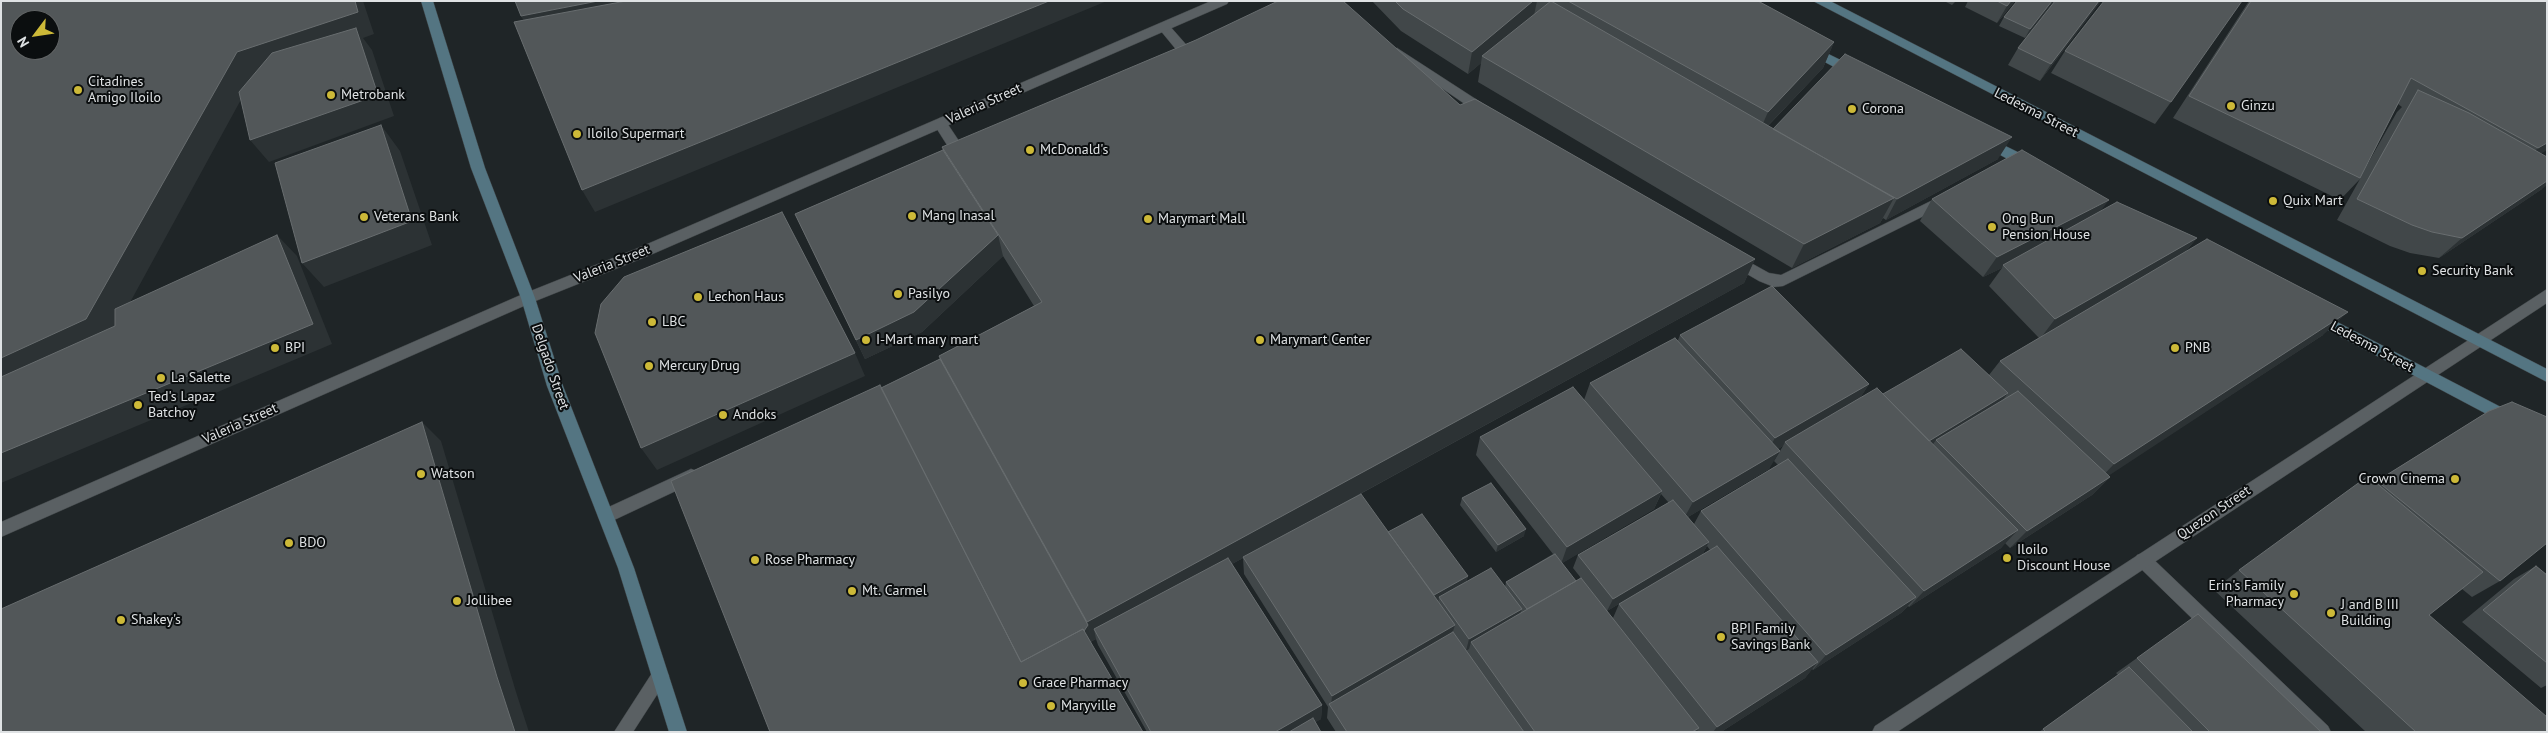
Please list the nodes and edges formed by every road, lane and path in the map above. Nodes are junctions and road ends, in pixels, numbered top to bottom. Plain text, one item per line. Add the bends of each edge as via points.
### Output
1 (427, 1) edge
2 (1224, 1) edge
3 (1819, 1) edge
4 (1164, 27) junction
5 (1800, 43) edge
6 (1388, 46) edge
7 (1197, 66) edge
8 (1870, 80) edge
9 (1467, 101) junction
10 (1452, 108) edge
11 (1501, 121) edge
12 (940, 123) junction
13 (1976, 136) edge
14 (2020, 160) junction
15 (967, 164) edge
16 (2006, 168) edge
17 (2038, 169) edge
18 (1961, 190) edge
19 (1721, 252) edge
20 (2547, 295) edge
21 (528, 298) junction
22 (2301, 309) edge
23 (2478, 341) junction
24 (2423, 374) junction
25 (2547, 376) edge
26 (2547, 439) edge
27 (703, 471) edge
28 (606, 516) junction
29 (1, 530) edge
30 (2144, 560) junction
31 (660, 676) junction
32 (623, 732) edge
33 (678, 732) edge
34 (1880, 732) edge
35 (2322, 732) edge

1 - 21 main road, Delgado Street via 478,168
2 - 4 street, Valeria Street
3 - 23 main road, Ledesma Street
4 - 7 street
4 - 12 street, Valeria Street
5 - 8 main road
6 - 9 street
9 - 10 street
9 - 11 street
12 - 15 street
12 - 21 street, Valeria Street via 643,252
13 - 14 main road
14 - 16 street
14 - 17 main road
18 - 19 street via 1783,280 1764,277
20 - 23 street, Quezon Street
21 - 28 main road, Delgado Street via 555,386
21 - 29 street, Valeria Street
22 - 24 main road, Ledesma Street
23 - 24 street, Quezon Street
23 - 25 main road, Ledesma Street
24 - 26 main road, Ledesma Street
24 - 30 street, Quezon Street
27 - 28 street
28 - 31 main road, Delgado Street
30 - 34 street, Quezon Street
30 - 35 street
31 - 32 street
31 - 33 main road, Delgado Street

